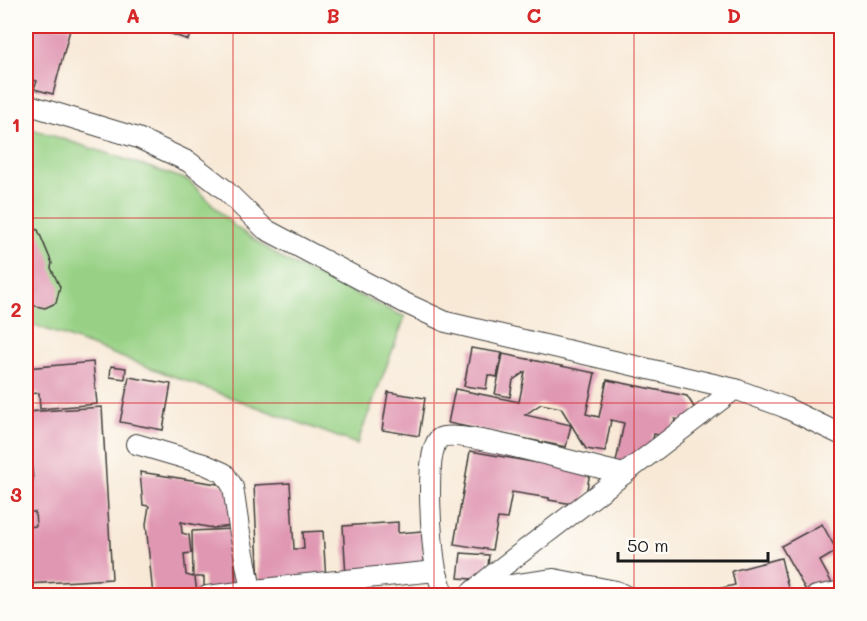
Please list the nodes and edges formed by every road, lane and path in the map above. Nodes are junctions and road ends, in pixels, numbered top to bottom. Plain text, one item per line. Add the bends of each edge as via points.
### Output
1 (26, 104) edge
2 (735, 389) junction
3 (842, 435) edge
4 (136, 444) dead end
5 (624, 474) junction
6 (436, 571) junction
7 (251, 590) junction
8 (842, 591) edge
9 (471, 593) edge
10 (207, 596) edge
11 (444, 596) edge
12 (627, 596) edge
13 (816, 596) edge

1 - 2 street via 138,138 189,162 265,229 446,321
2 - 3 street
2 - 5 street
4 - 7 street via 224,473 233,487
5 - 6 street via 475,438 439,438 432,456 430,507
5 - 9 street
6 - 7 street
6 - 11 street
7 - 10 street
8 - 13 street
9 - 12 street via 554,579

